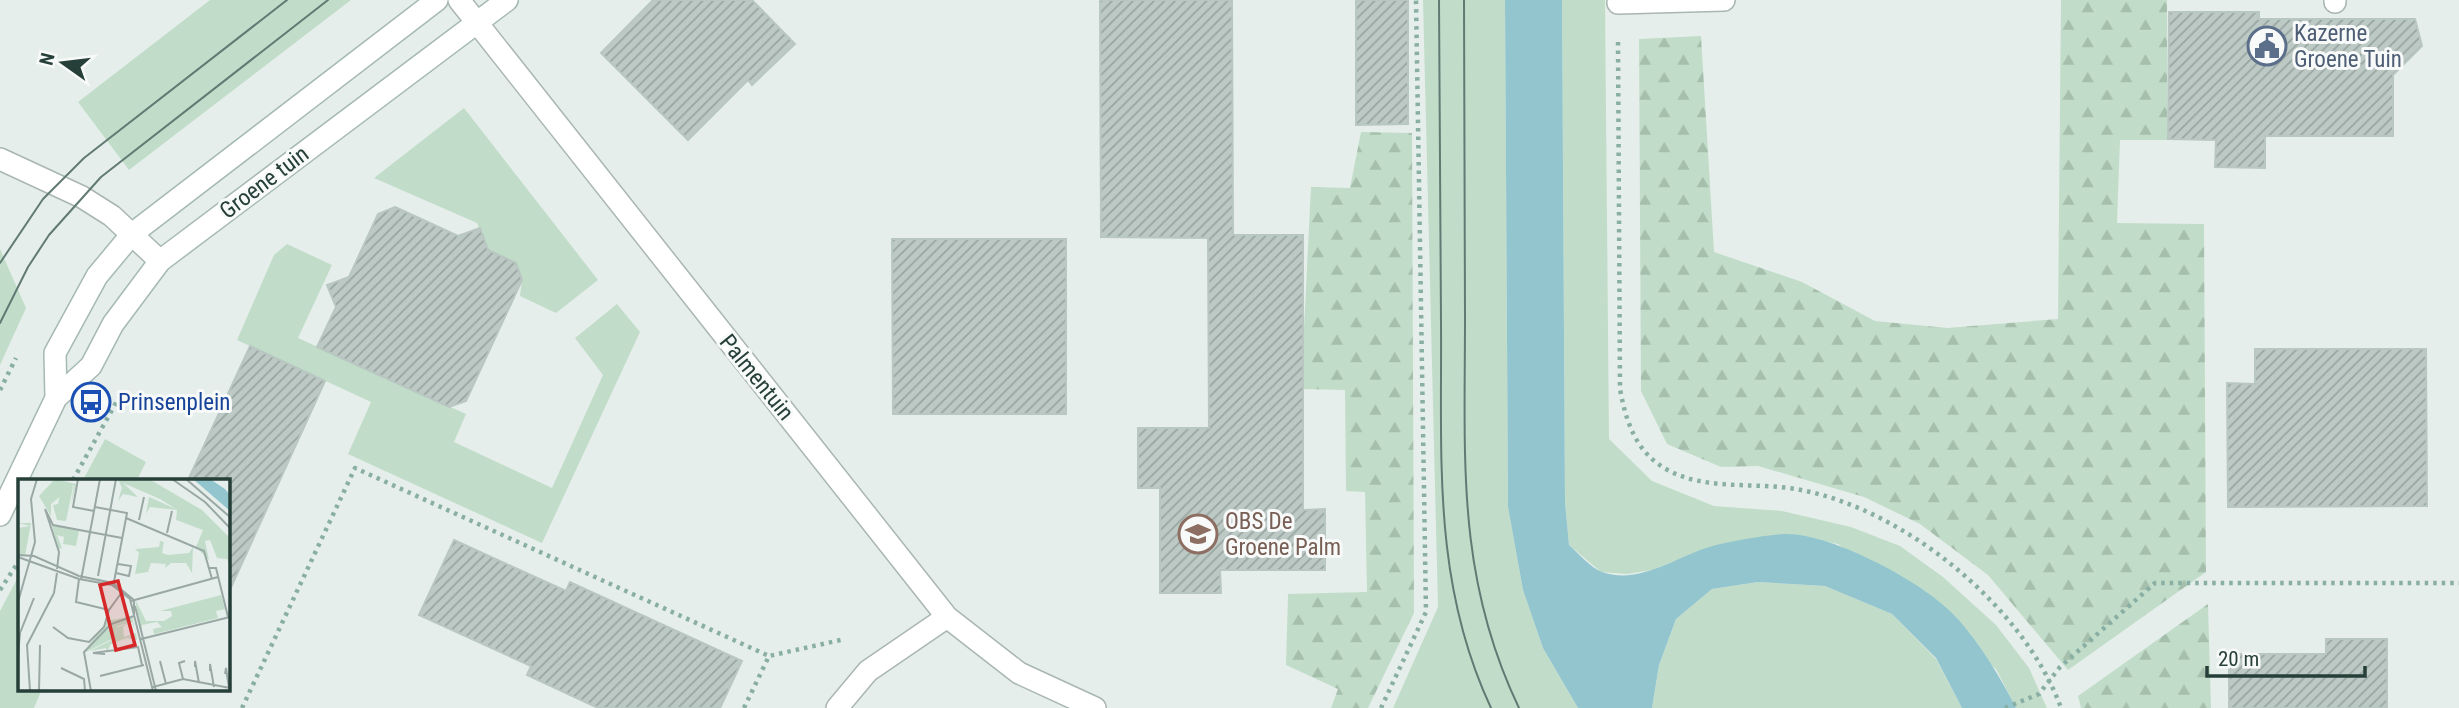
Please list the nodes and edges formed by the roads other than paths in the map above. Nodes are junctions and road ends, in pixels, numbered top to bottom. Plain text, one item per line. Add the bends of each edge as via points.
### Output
1 (437, 0) edge
2 (459, 0) edge
3 (507, 0) edge
4 (1724, 0) edge
5 (1618, 3) road end
6 (477, 24) junction
7 (0, 159) edge
8 (132, 234) junction
9 (160, 261) junction
10 (56, 398) junction
11 (0, 515) edge
12 (947, 617) junction
13 (837, 708) edge
14 (1095, 708) edge

1 - 8 street, Groene tuin
2 - 6 street, Palmentuin
3 - 6 street, Groene tuin
4 - 5 street
6 - 9 street, Groene tuin
6 - 12 street, Palmentuin
7 - 8 street via 82,197
8 - 9 street
8 - 10 street, Groene tuin via 97,276 55,353
9 - 10 street, Groene tuin via 113,324 91,366
10 - 11 street, Groene tuin
12 - 13 street via 868,671
12 - 14 street, Palmentuin via 1019,673

